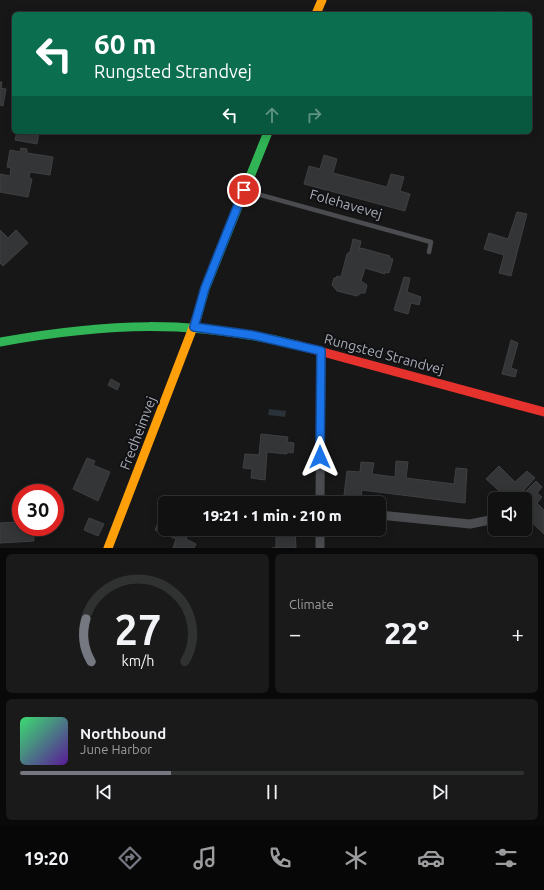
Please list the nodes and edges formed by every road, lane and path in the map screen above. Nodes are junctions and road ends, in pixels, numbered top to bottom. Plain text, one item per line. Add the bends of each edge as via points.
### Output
1 (322, 0) edge
2 (317, 12) edge
3 (267, 134) edge
4 (244, 190) junction
5 (429, 252) dead end
6 (194, 327) junction
7 (0, 342) edge
8 (321, 351) junction
9 (544, 412) edge
10 (320, 496) edge
11 (386, 516) edge
12 (488, 520) edge
13 (320, 536) edge
14 (108, 548) edge
15 (320, 548) edge

1 - 2 main road
3 - 4 main road
4 - 5 lane, Folehavevej via 430,242
4 - 6 main road via 205,288
6 - 7 main road, Rungsted Strandvej via 116,326 52,332
6 - 8 main road, Rungsted Strandvej via 252,335
6 - 14 main road, Fredheimvej
8 - 9 main road, Rungsted Strandvej
8 - 10 street
11 - 12 street via 470,524
13 - 15 street

